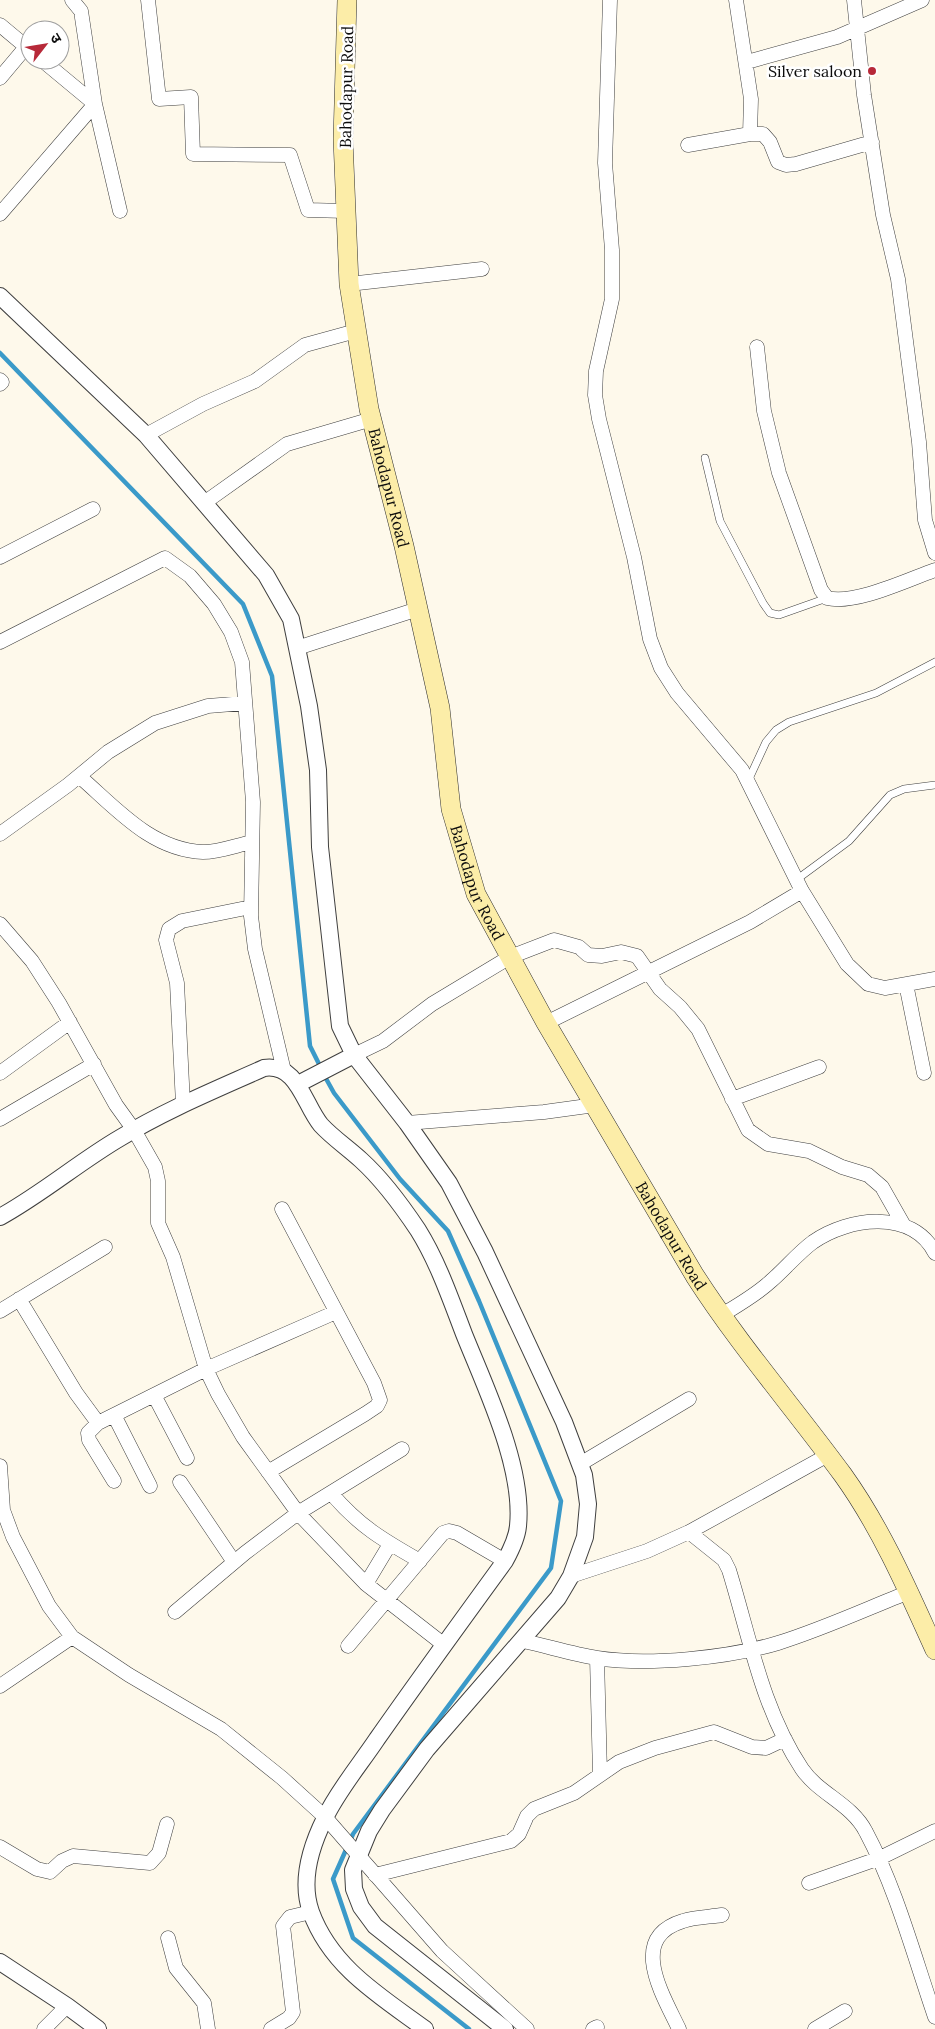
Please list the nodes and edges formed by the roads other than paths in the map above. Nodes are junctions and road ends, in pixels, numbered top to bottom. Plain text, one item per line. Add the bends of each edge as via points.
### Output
1 (72, 0) edge
2 (148, 0) edge
3 (347, 0) edge
4 (610, 0) edge
5 (736, 0) edge
6 (854, 0) edge
7 (922, 0) edge
8 (0, 25) edge
9 (857, 29) junction
10 (20, 42) edge
11 (20, 57) edge
12 (747, 62) junction
13 (54, 70) edge
14 (0, 78) edge
15 (95, 104) junction
16 (750, 134) junction
17 (872, 142) junction
18 (688, 145) dead end
19 (120, 211) dead end
20 (346, 211) junction
21 (0, 214) edge
22 (482, 269) dead end
23 (348, 284) junction
24 (0, 296) edge
25 (356, 331) junction
26 (757, 346) dead end
27 (0, 380) edge
28 (0, 384) edge
29 (372, 419) junction
30 (146, 435) junction
31 (705, 458) dead end
32 (204, 503) junction
33 (93, 509) dead end
34 (935, 553) edge
35 (0, 557) edge
36 (935, 570) edge
37 (827, 598) junction
38 (418, 609) junction
39 (0, 642) edge
40 (297, 648) junction
41 (935, 662) edge
42 (245, 703) junction
43 (79, 776) junction
44 (748, 782) junction
45 (935, 785) edge
46 (0, 834) edge
47 (252, 842) junction
48 (799, 885) junction
49 (251, 907) junction
50 (1, 926) edge
51 (510, 957) junction
52 (647, 973) junction
53 (935, 979) edge
54 (906, 984) junction
55 (70, 1022) junction
56 (546, 1023) junction
57 (347, 1058) junction
58 (94, 1064) junction
59 (820, 1067) dead end
60 (284, 1070) junction
61 (0, 1073) edge
62 (924, 1073) dead end
63 (303, 1081) junction
64 (732, 1099) junction
65 (0, 1102) edge
66 (183, 1104) junction
67 (595, 1105) junction
68 (3, 1117) edge
69 (407, 1123) junction
70 (134, 1130) junction
71 (282, 1209) dead end
72 (0, 1217) edge
73 (903, 1224) junction
74 (105, 1247) dead end
75 (935, 1253) edge
76 (19, 1299) junction
77 (0, 1311) edge
78 (336, 1312) junction
79 (720, 1316) junction
80 (206, 1370) junction
81 (154, 1395) junction
82 (689, 1399) dead end
83 (114, 1415) junction
84 (98, 1423) junction
85 (402, 1449) dead end
86 (828, 1455) junction
87 (187, 1458) dead end
88 (580, 1464) junction
89 (0, 1466) edge
90 (268, 1472) junction
91 (114, 1481) dead end
92 (180, 1482) dead end
93 (150, 1486) dead end
94 (331, 1493) junction
95 (298, 1513) junction
96 (689, 1532) junction
97 (390, 1544) junction
98 (420, 1561) junction
99 (505, 1561) junction
100 (234, 1562) junction
101 (571, 1576) junction
102 (366, 1584) junction
103 (909, 1592) junction
104 (388, 1601) junction
105 (175, 1612) dead end
106 (72, 1637) junction
107 (523, 1641) junction
108 (443, 1644) junction
109 (348, 1646) dead end
110 (752, 1650) junction
111 (935, 1650) edge
112 (597, 1658) junction
113 (0, 1686) edge
114 (785, 1739) junction
115 (600, 1774) junction
116 (327, 1820) junction
117 (167, 1824) dead end
118 (935, 1831) edge
119 (0, 1847) edge
120 (356, 1854) junction
121 (880, 1858) junction
122 (375, 1875) junction
123 (809, 1883) dead end
124 (311, 1912) junction
125 (722, 1915) dead end
126 (168, 1938) dead end
127 (0, 1962) edge
128 (67, 2006) junction
129 (845, 2011) dead end
130 (935, 2017) edge
131 (44, 2029) edge
132 (98, 2029) edge
133 (208, 2029) edge
134 (271, 2029) edge
135 (425, 2029) edge
136 (505, 2029) edge
137 (527, 2029) edge
138 (679, 2029) edge
139 (815, 2029) edge

1 - 15 street via 81,12
2 - 20 street via 160,99 191,97 193,154 290,155 308,210
3 - 20 main road, Bahodapur Road via 343,138
4 - 44 street via 605,163 612,299 596,371 599,419 634,557 650,639 661,668 677,693 742,770
5 - 12 street
6 - 9 street
7 - 9 street
8 - 10 street
9 - 12 street
9 - 17 street
11 - 14 street
12 - 16 street
13 - 15 street
15 - 19 street
15 - 21 street
16 - 17 street via 763,134 778,162 786,165
16 - 18 street
17 - 34 street via 883,216 898,279 926,520
20 - 23 main road, Bahodapur Road
22 - 23 street
23 - 25 main road, Bahodapur Road
24 - 30 street
25 - 29 main road, Bahodapur Road
25 - 30 street via 305,345 255,381
26 - 37 street via 764,411 779,473
27 - 28 street
29 - 32 street via 287,444
29 - 38 main road, Bahodapur Road
30 - 32 street
31 - 37 lane via 720,521 770,613 779,615
32 - 40 street via 266,575 291,618
33 - 35 street
36 - 37 street via 852,599 837,601
38 - 40 street
38 - 51 main road, Bahodapur Road via 440,708 451,809 476,894
39 - 42 street via 165,558 190,576 232,632 242,662
40 - 57 street via 318,770 320,847 332,973
41 - 44 lane via 876,693 789,722 776,730 766,742
42 - 43 street via 208,706 154,723 108,752
42 - 47 street via 253,802
43 - 46 street
43 - 47 street via 136,826 161,843 205,852
44 - 48 street
45 - 48 lane via 904,789 890,795 849,842
47 - 49 street
48 - 52 street via 750,922
48 - 54 street via 847,964 868,984 885,988
49 - 60 street via 255,949
49 - 66 street via 182,921 169,929 166,940 177,983
50 - 55 street via 32,961
51 - 52 street via 554,940 579,947 588,955 620,952 637,956
51 - 56 main road, Bahodapur Road
51 - 57 street via 432,1004 383,1041
52 - 56 street
52 - 64 street via 698,1029
53 - 54 street
54 - 62 street
55 - 58 street
55 - 61 street
56 - 67 main road, Bahodapur Road
57 - 63 street
57 - 69 street
58 - 68 street
58 - 70 street
59 - 64 street
60 - 63 street
60 - 66 street via 264,1068
63 - 99 street via 317,1120 362,1161 395,1199 419,1231 436,1265 501,1427 513,1471 518,1527
64 - 73 street via 748,1130 759,1140 809,1151 875,1180
65 - 68 street
66 - 70 street
67 - 69 street
67 - 79 main road, Bahodapur Road
69 - 88 street via 449,1183 485,1252 564,1422
70 - 72 street
70 - 80 street via 155,1167 158,1223 172,1257
71 - 78 street
73 - 75 street via 920,1233
73 - 79 street via 867,1223 833,1230 812,1242 771,1282
74 - 76 street
76 - 77 street
76 - 84 street
78 - 80 street
78 - 90 street via 379,1392 380,1400 365,1414
79 - 86 main road, Bahodapur Road
80 - 81 street
80 - 90 street via 243,1437
81 - 83 street
81 - 87 street
82 - 88 street
83 - 84 street
83 - 93 street
84 - 91 street via 88,1434 89,1440
85 - 94 street
86 - 96 street
86 - 103 main road, Bahodapur Road via 876,1529
88 - 101 street via 588,1504 585,1537
89 - 106 street via 3,1510 13,1537 49,1606
90 - 95 street
92 - 100 street
94 - 95 street
94 - 97 street via 347,1512
95 - 100 street
95 - 102 street
96 - 101 street via 647,1551
96 - 110 street via 724,1560 730,1570
97 - 98 street
97 - 102 street
98 - 99 street via 434,1542 449,1531
98 - 104 street
99 - 108 street
100 - 105 street
101 - 107 street via 558,1598
102 - 104 street
103 - 110 street
103 - 111 main road, Bahodapur Road
104 - 108 street
104 - 109 street
106 - 113 street
106 - 116 street via 221,1729 282,1778
107 - 112 street
107 - 120 street via 427,1749 382,1810
108 - 116 street
110 - 112 street via 650,1661
110 - 114 street
112 - 115 street
114 - 115 street via 766,1748 752,1747 714,1732 698,1735 619,1762
114 - 121 street via 803,1771 855,1815
115 - 122 street via 574,1793 534,1809 511,1841
116 - 120 street
116 - 124 street via 308,1863 306,1891
117 - 119 street via 159,1853 150,1863 73,1856 50,1872 37,1869
118 - 121 street
120 - 122 street
120 - 136 street via 354,1889 361,1908 375,1926
121 - 123 street
121 - 130 street
122 - 137 street via 442,1951
124 - 134 street via 290,1917 283,1926 293,2012
124 - 135 street via 335,1956 352,1975
125 - 138 street via 683,1921 656,1939 652,1952 654,1976
126 - 133 street via 176,1968 204,2003
127 - 128 street
128 - 131 street
128 - 132 street
129 - 139 street

